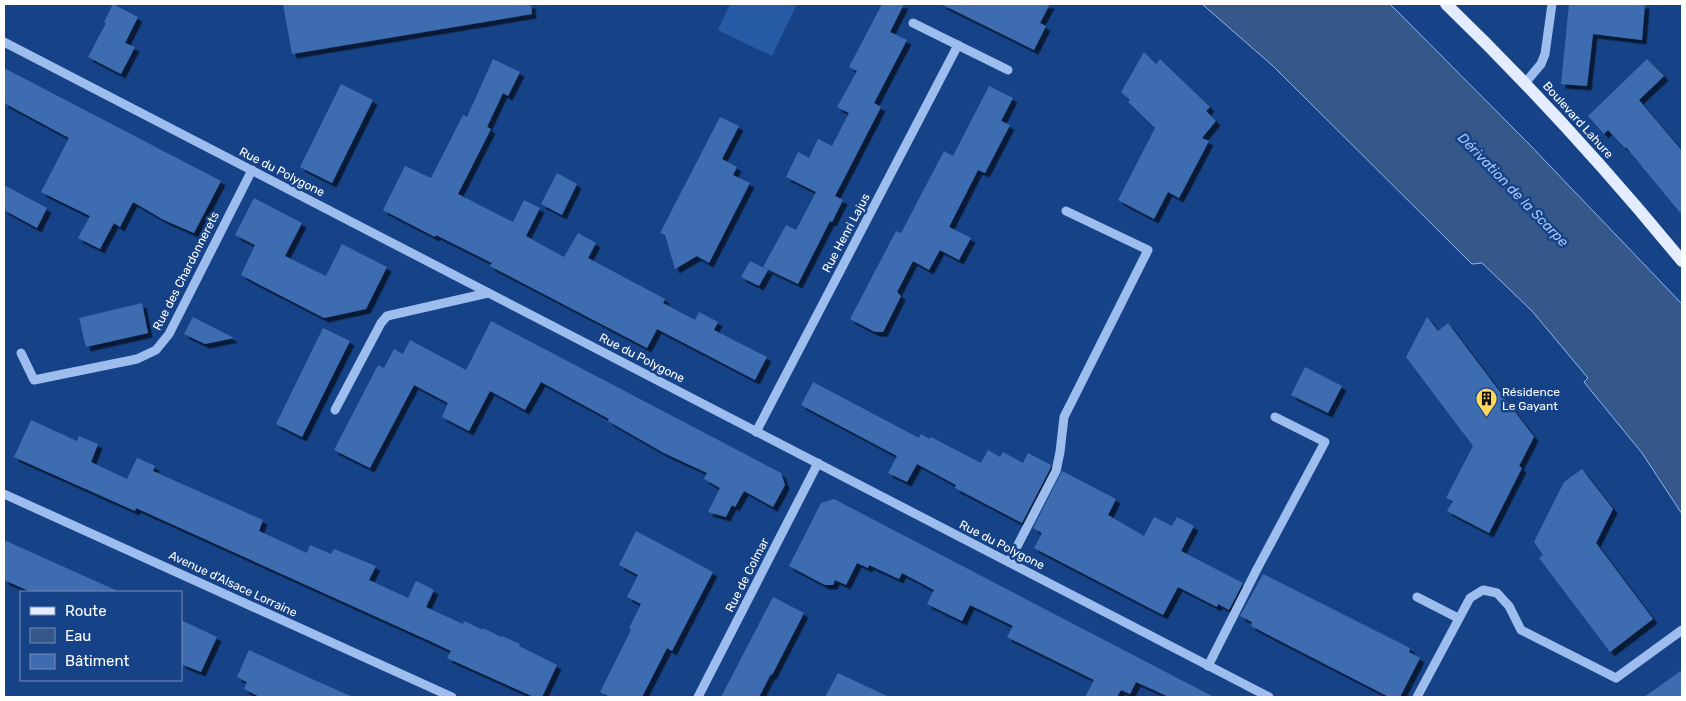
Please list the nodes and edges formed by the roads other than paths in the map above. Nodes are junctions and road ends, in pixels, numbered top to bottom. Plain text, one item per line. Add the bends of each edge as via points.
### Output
1 (1446, 4) edge
2 (1552, 4) edge
3 (913, 23) dead end
4 (4, 42) edge
5 (958, 45) junction
6 (1008, 70) dead end
7 (1526, 83) junction
8 (252, 170) junction
9 (1066, 211) dead end
10 (1682, 261) edge
11 (488, 292) junction
12 (20, 353) dead end
13 (335, 410) dead end
14 (1275, 417) dead end
15 (756, 432) junction
16 (818, 464) junction
17 (4, 494) edge
18 (1009, 562) junction
19 (1417, 597) dead end
20 (1458, 618) junction
21 (1682, 630) edge
22 (1208, 666) junction
23 (452, 697) edge
24 (698, 697) edge
25 (1269, 697) edge
26 (1417, 697) edge

1 - 7 main road, Boulevard Lahure
2 - 7 street via 1545,54
3 - 5 street
4 - 8 street, Rue du Polygone
5 - 6 street
5 - 15 street, Rue Henri Lajus
7 - 10 main road, Boulevard Lahure
8 - 11 street, Rue du Polygone
8 - 12 street, Rue des Chardonnerets via 169,334 156,350 136,359 34,380
9 - 18 street via 1148,250 1064,417 1056,471
11 - 13 street via 387,316
11 - 15 street, Rue du Polygone
14 - 22 street via 1325,442
15 - 16 street, Rue du Polygone
16 - 18 street, Rue du Polygone
16 - 24 street, Rue de Colmar
17 - 23 street, Avenue d'Alsace Lorraine
18 - 22 street, Rue du Polygone
19 - 20 street
20 - 21 street via 1470,598 1483,590 1497,593 1509,606 1521,630 1616,678
20 - 26 street
22 - 25 street, Rue du Polygone

